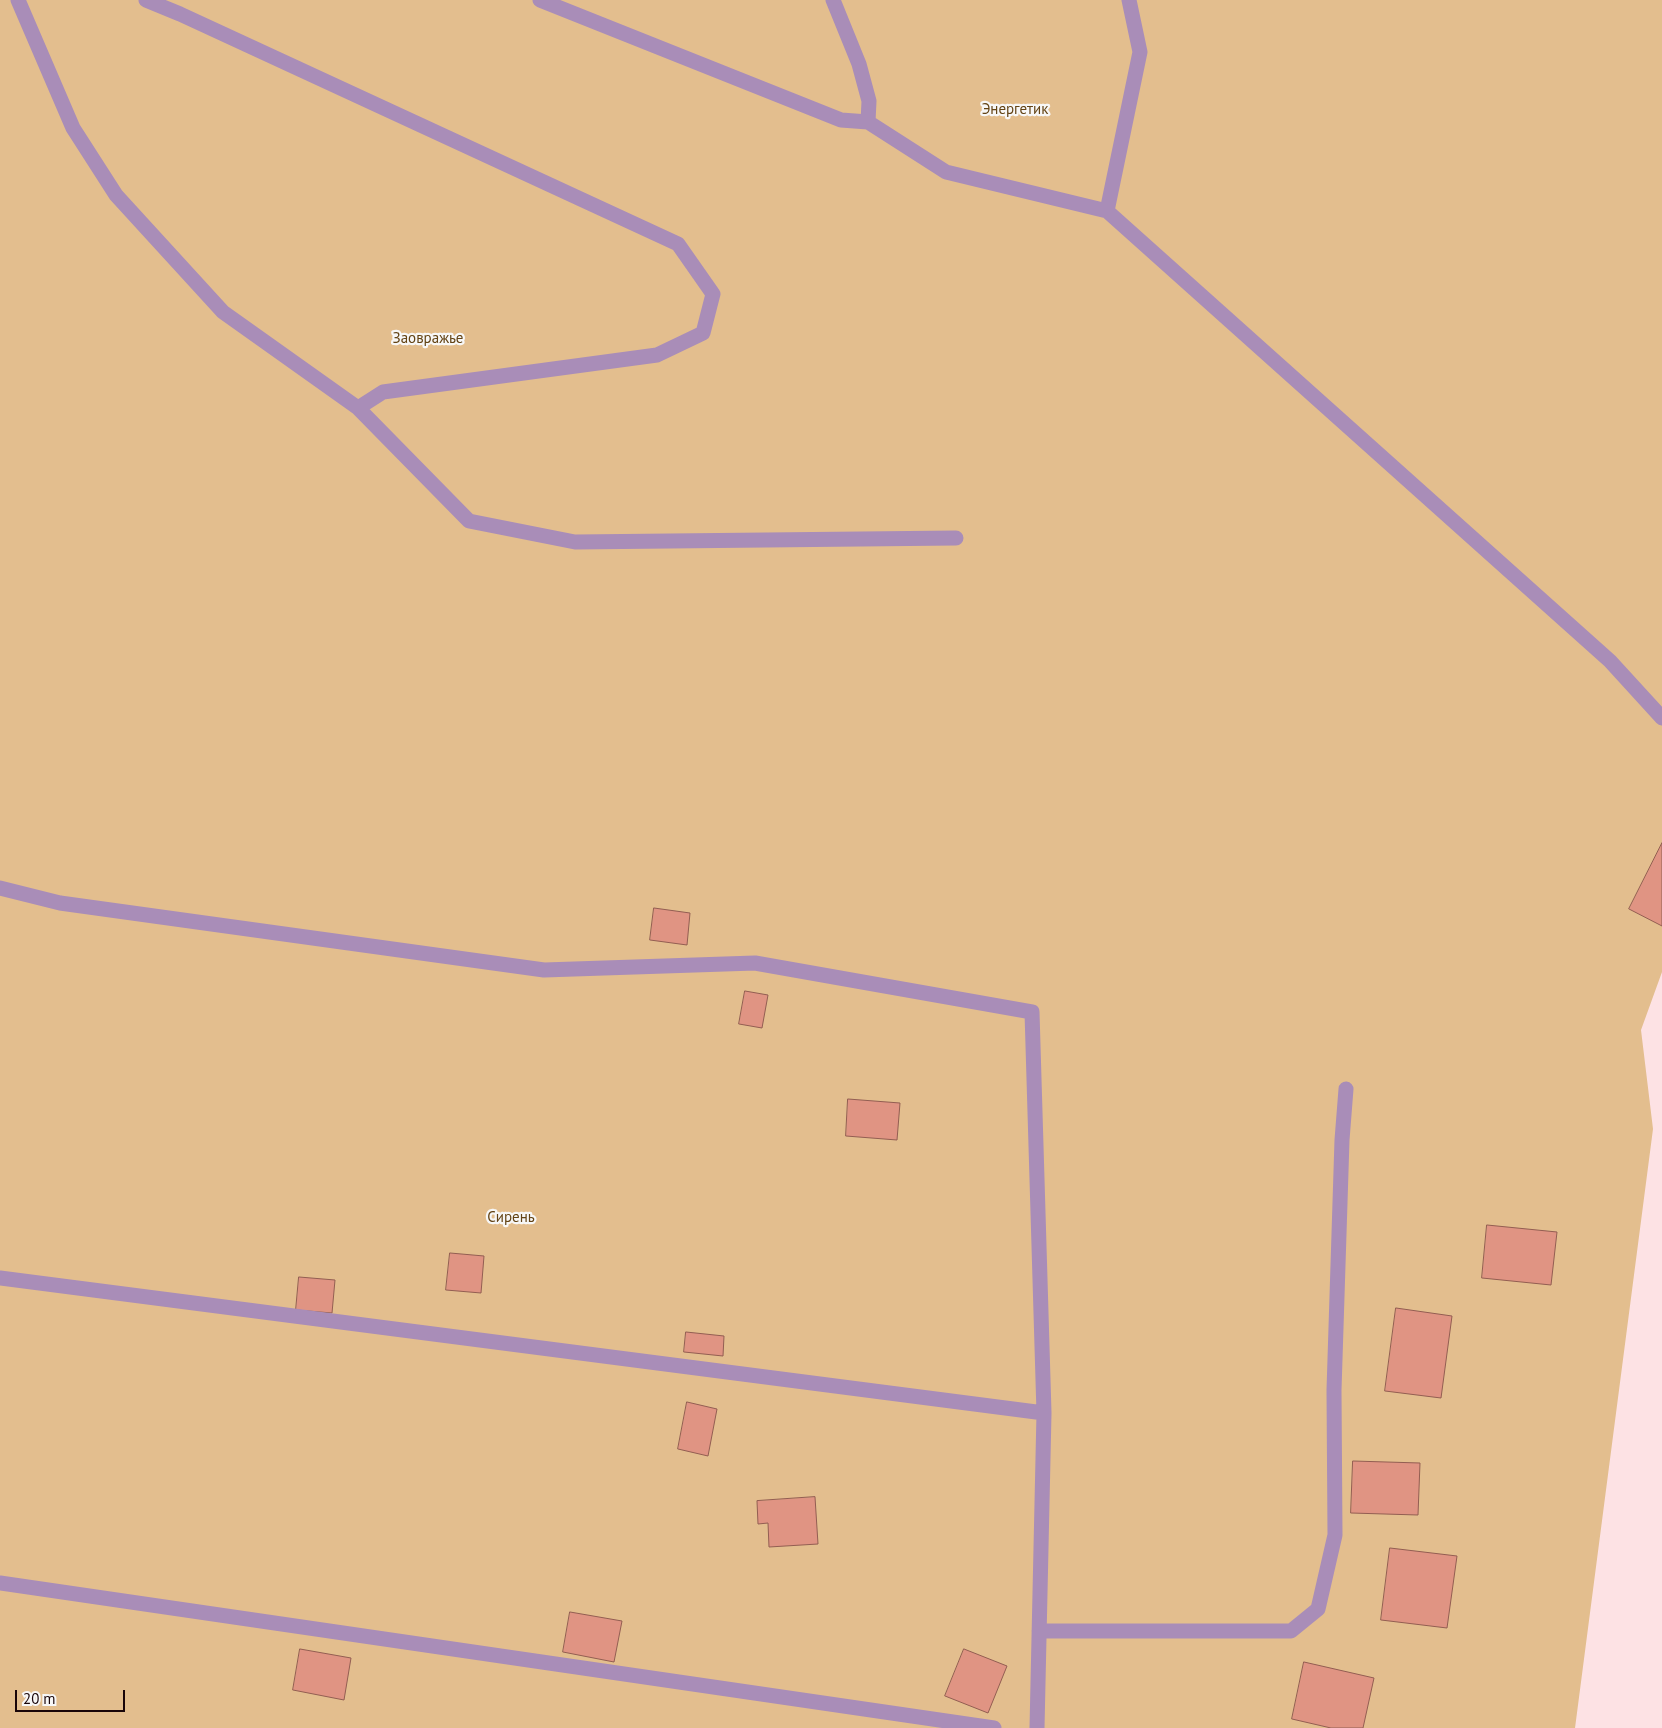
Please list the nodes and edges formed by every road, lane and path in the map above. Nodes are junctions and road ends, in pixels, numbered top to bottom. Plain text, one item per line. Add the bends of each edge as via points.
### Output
1 (18, 0) edge
2 (146, 0) edge
3 (540, 0) edge
4 (833, 0) edge
5 (1129, 0) edge
6 (868, 122) junction
7 (1107, 211) junction
8 (358, 408) junction
9 (956, 538) dead end
10 (1662, 718) edge
11 (0, 888) edge
12 (1346, 1089) dead end
13 (0, 1278) edge
14 (1044, 1413) junction
15 (0, 1583) edge
16 (1039, 1631) junction
17 (994, 1728) edge
18 (1037, 1728) edge

1 - 8 lane via 73,128 116,195 223,312
2 - 8 lane via 678,244 713,294 703,333 657,355 383,392
3 - 6 lane via 841,120
4 - 6 lane via 859,64 869,102
5 - 7 lane via 1140,52
6 - 7 lane via 946,172
7 - 10 lane via 1610,661
8 - 9 lane via 469,521 575,542
11 - 14 lane via 60,903 544,970 755,963 1032,1012
12 - 16 lane via 1334,1390 1335,1535 1318,1609 1291,1631
13 - 14 lane
14 - 16 lane
15 - 17 lane
16 - 18 lane

